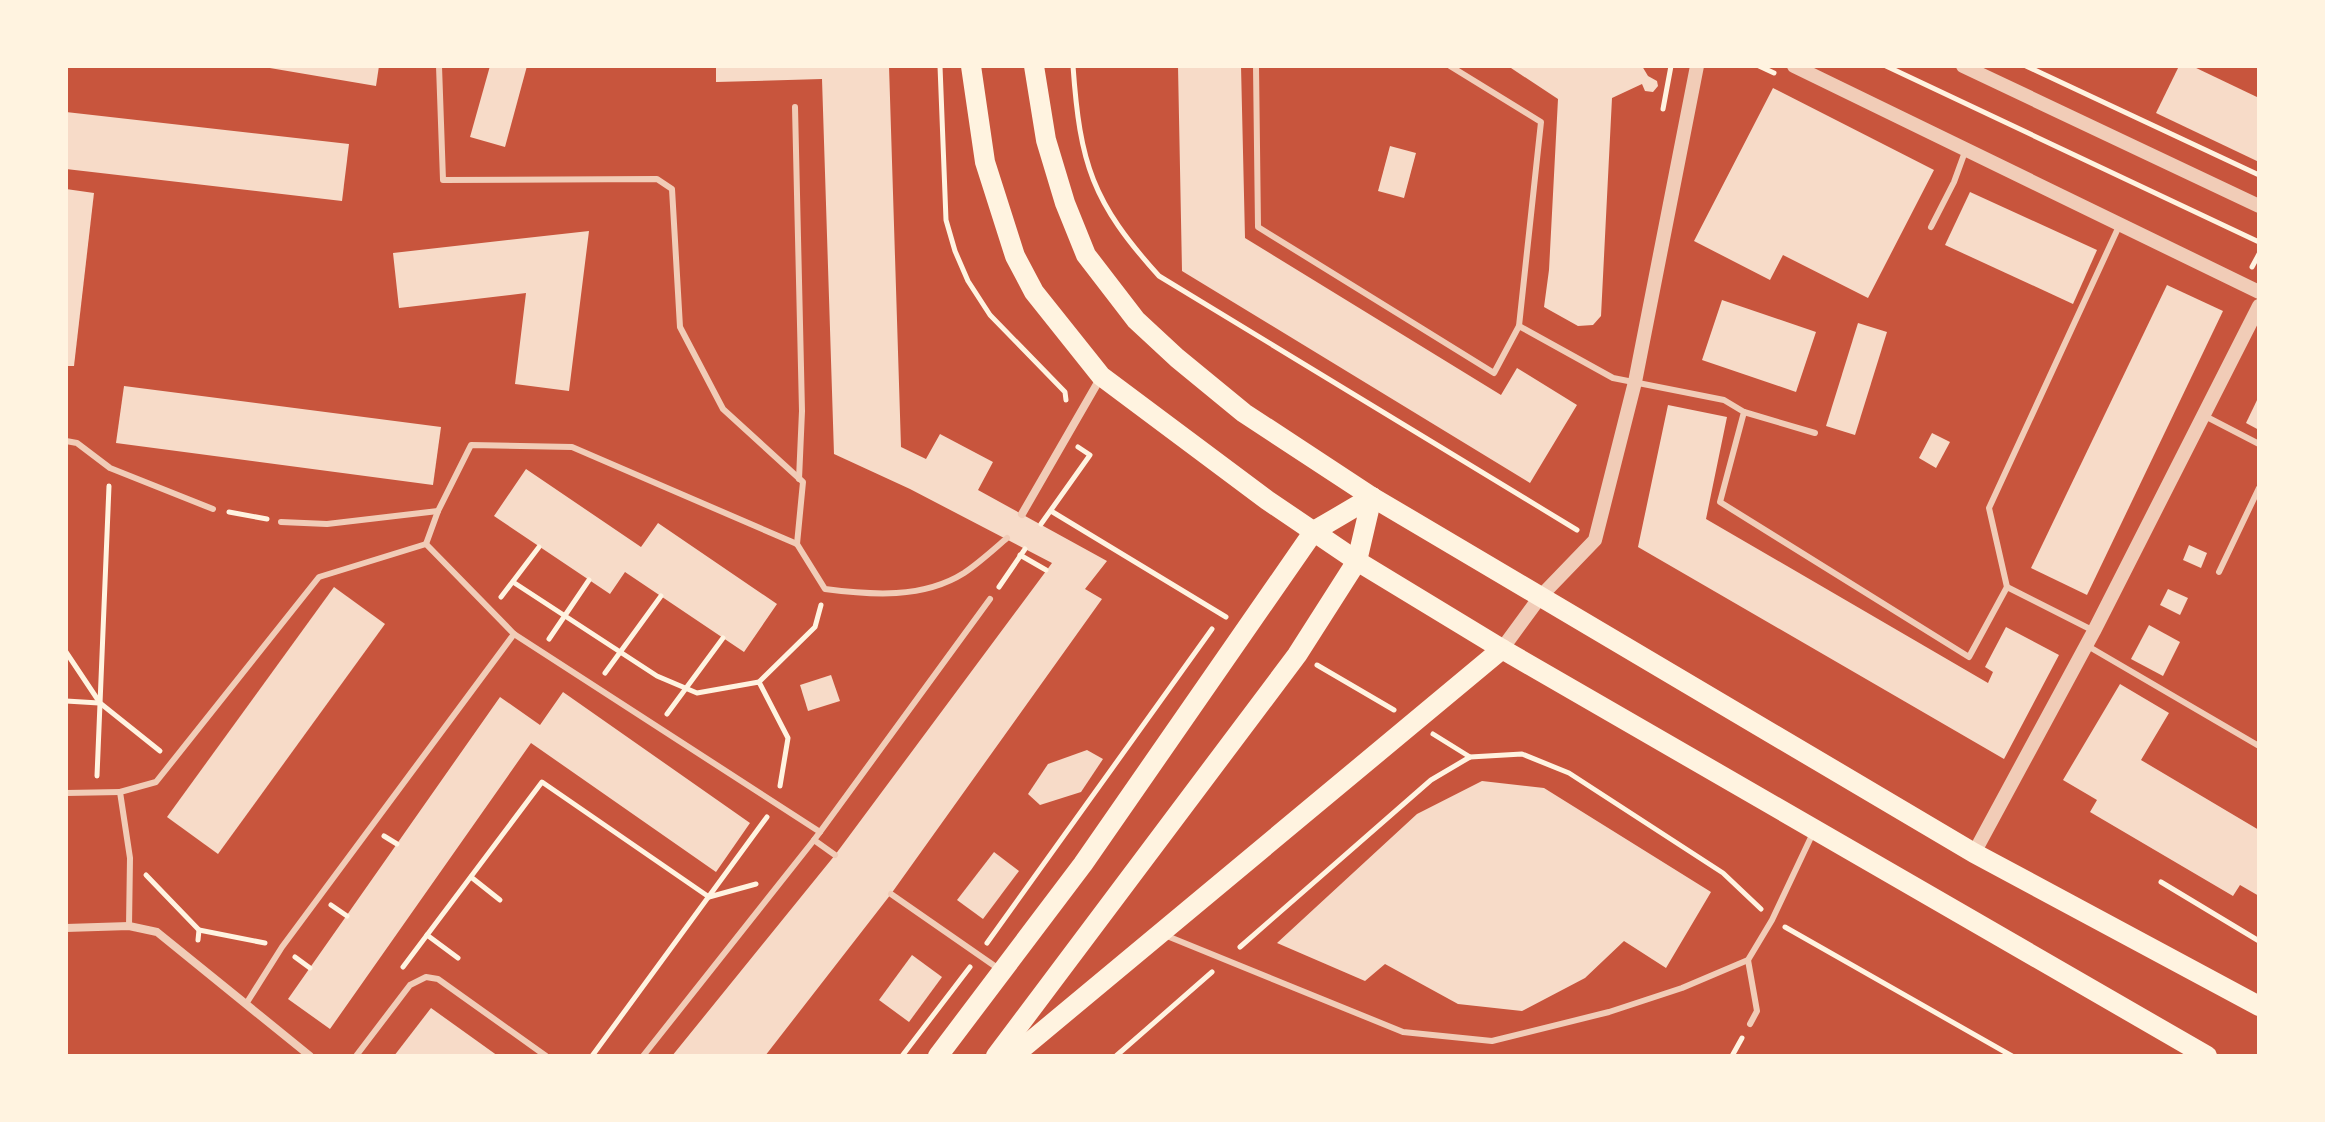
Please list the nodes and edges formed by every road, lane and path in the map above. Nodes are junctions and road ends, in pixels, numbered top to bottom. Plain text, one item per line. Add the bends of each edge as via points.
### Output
1 (439, 66) edge
2 (940, 66) edge
3 (971, 66) edge
4 (1034, 66) edge
5 (1073, 66) edge
6 (1256, 66) edge
7 (1450, 66) edge
8 (1697, 66) edge
9 (1794, 66) edge
10 (1886, 66) edge
11 (1963, 66) edge
12 (2026, 66) edge
13 (795, 107) dead end
14 (1966, 149) junction
15 (2259, 175) edge
16 (2259, 206) edge
17 (2120, 224) junction
18 (1931, 227) dead end
19 (2259, 242) edge
20 (2259, 292) edge
21 (2259, 306) edge
22 (1519, 326) junction
23 (1101, 376) junction
24 (1635, 382) junction
25 (1744, 412) junction
26 (2203, 415) junction
27 (1815, 433) dead end
28 (1066, 439) junction
29 (66, 441) edge
30 (2259, 444) edge
31 (110, 468) junction
32 (799, 479) junction
33 (2259, 488) edge
34 (1372, 497) junction
35 (213, 509) joint
36 (438, 511) junction
37 (1051, 511) junction
38 (1022, 514) dead end
39 (281, 522) joint
40 (1041, 525) dead end
41 (1314, 531) junction
42 (1007, 538) dead end
43 (1595, 540) junction
44 (426, 544) junction
45 (797, 544) junction
46 (539, 547) dead end
47 (1025, 548) dead end
48 (1020, 555) junction
49 (1357, 561) junction
50 (1046, 570) dead end
51 (2219, 572) dead end
52 (589, 580) dead end
53 (513, 582) junction
54 (2007, 587) junction
55 (825, 589) junction
56 (661, 596) dead end
57 (1540, 597) junction
58 (990, 599) joint
59 (491, 611) junction
60 (1222, 615) dead end
61 (565, 616) junction
62 (1213, 628) dead end
63 (514, 634) junction
64 (723, 638) dead end
65 (2090, 638) junction
66 (1502, 649) junction
67 (66, 652) edge
68 (541, 652) junction
69 (621, 652) junction
70 (759, 682) junction
71 (596, 687) junction
72 (686, 688) junction
73 (66, 701) edge
74 (100, 703) junction
75 (657, 727) junction
76 (2259, 746) edge
77 (172, 761) junction
78 (120, 792) junction
79 (66, 793) edge
80 (96, 793) junction
81 (776, 805) junction
82 (1814, 829) junction
83 (820, 832) junction
84 (814, 840) junction
85 (1974, 853) junction
86 (835, 855) dead end
87 (130, 858) junction
88 (786, 875) junction
89 (471, 877) junction
90 (2161, 882) dead end
91 (891, 894) dead end
92 (709, 897) junction
93 (500, 900) dead end
94 (1772, 920) junction
95 (129, 926) junction
96 (66, 928) edge
97 (199, 930) junction
98 (1160, 933) junction
99 (427, 935) junction
100 (2259, 941) edge
101 (282, 947) junction
102 (978, 956) junction
103 (458, 958) dead end
104 (1226, 960) junction
105 (1748, 960) junction
106 (195, 961) junction
107 (1002, 971) junction
108 (399, 972) dead end
109 (246, 1004) junction
110 (2259, 1006) edge
111 (1750, 1024) dead end
112 (310, 1056) edge
113 (356, 1056) edge
114 (546, 1056) edge
115 (592, 1056) edge
116 (643, 1056) edge
117 (902, 1056) edge
118 (938, 1056) edge
119 (996, 1056) edge
120 (1013, 1056) edge
121 (1116, 1056) edge
122 (2012, 1056) edge
123 (2207, 1056) edge

1 - 32 lane via 443,180 657,179 672,189 680,327 723,409
2 - 28 path via 946,220 955,251 990,315 1065,392
3 - 23 main road via 985,162 1015,256 1034,292
4 - 34 main road via 1046,140 1065,203 1086,255 1136,320 1244,413
5 - 43 path via 1085,163 1103,205 1159,276
6 - 22 lane via 1258,227 1494,373
7 - 22 lane via 1541,122
8 - 24 street
9 - 14 street
10 - 19 path
11 - 16 street
12 - 15 path
13 - 32 lane
14 - 17 street
14 - 18 lane
17 - 20 street
17 - 54 lane via 1989,508
21 - 26 street
22 - 24 lane via 1613,378
23 - 28 street
23 - 41 main road
24 - 25 lane via 1724,400
24 - 43 street
25 - 27 lane
25 - 54 lane via 1720,502 1969,657
26 - 30 lane
26 - 65 street
28 - 37 path via 1090,455
28 - 38 street
29 - 31 lane via 77,443
31 - 35 lane
31 - 74 path
32 - 45 lane via 803,482
33 - 51 lane
34 - 41 main road
34 - 49 main road
34 - 57 main road
35 - 39 path
36 - 39 lane via 327,524
36 - 44 lane
36 - 45 lane via 471,445 572,447
37 - 40 path
37 - 60 path
41 - 49 main road
41 - 107 main road via 1092,851
42 - 55 lane via 962,574 919,591 870,595
43 - 57 street
44 - 59 lane
44 - 77 lane via 319,577
45 - 55 lane
46 - 53 path
47 - 48 path
48 - 50 path
48 - 58 path
49 - 66 main road
49 - 119 main road via 1297,655
52 - 61 path
53 - 59 path
53 - 61 path
54 - 65 lane
55 - 70 path via 815,627
56 - 69 path
57 - 66 street
57 - 85 main road
58 - 83 lane
59 - 63 lane
61 - 68 path
61 - 69 path
62 - 102 path
63 - 68 lane
63 - 101 lane
64 - 72 path
65 - 76 lane
65 - 85 street
66 - 82 main road
66 - 98 main road
67 - 74 path
68 - 71 lane
69 - 71 path
69 - 72 path
70 - 72 path via 697,693
70 - 81 path via 788,738
71 - 75 lane
72 - 75 path
73 - 74 path
74 - 77 path
74 - 80 path
75 - 81 lane
77 - 78 lane via 156,782
78 - 80 lane
78 - 87 lane
79 - 80 lane
81 - 83 lane
81 - 92 path
82 - 94 lane
82 - 123 main road
83 - 84 lane
84 - 86 lane
84 - 88 lane
85 - 110 main road
87 - 95 lane
87 - 97 path
88 - 92 path
88 - 116 lane
89 - 92 path via 542,782
89 - 93 path
89 - 99 path
90 - 100 path
91 - 102 lane
92 - 115 path
94 - 104 path via 1723,873 1569,773 1522,754 1470,757 1431,780
94 - 105 lane
94 - 122 path
95 - 96 street
95 - 106 street via 157,932
97 - 101 path
97 - 106 path
98 - 104 lane
98 - 120 main road
99 - 103 path
99 - 108 path
101 - 109 lane
102 - 107 lane
102 - 117 path
104 - 105 lane via 1403,1032 1492,1041 1609,1012
104 - 121 path
105 - 111 lane via 1757,1011
106 - 109 street
107 - 118 main road
109 - 112 street
113 - 114 lane via 410,985 426,977 438,979

